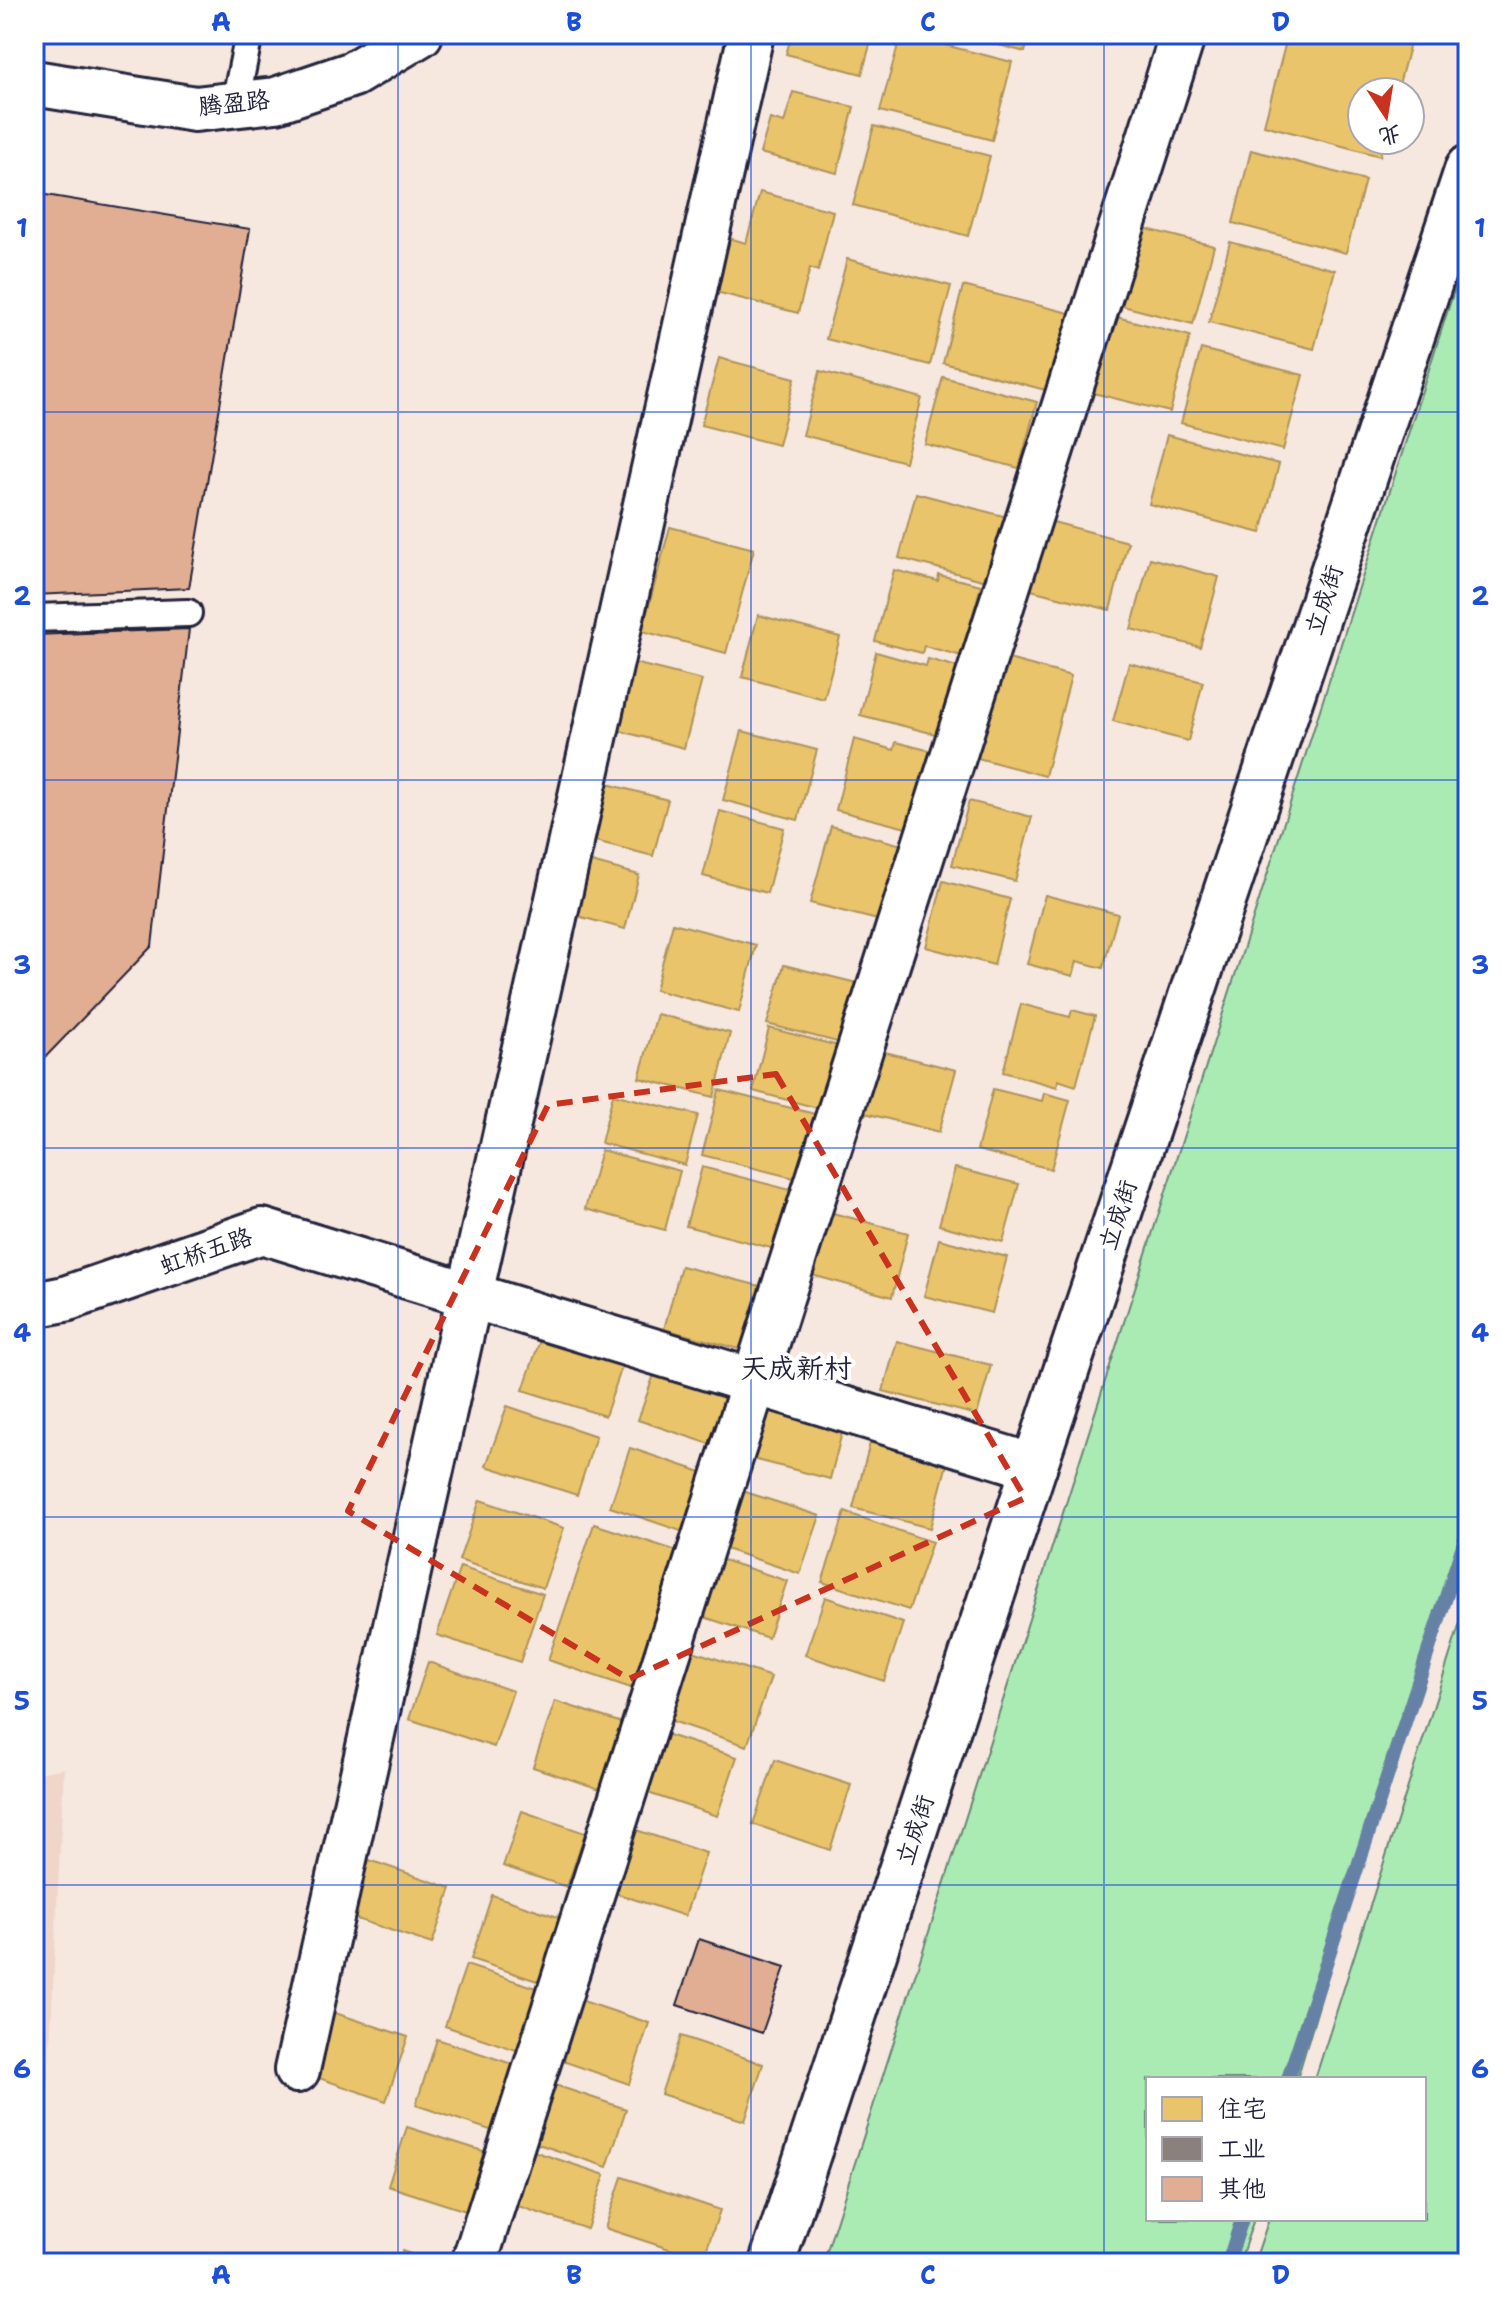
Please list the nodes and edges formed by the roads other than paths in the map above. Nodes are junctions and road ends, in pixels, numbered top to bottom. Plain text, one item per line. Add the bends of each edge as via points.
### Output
1 (249, 34) edge
2 (420, 34) edge
3 (751, 34) edge
4 (1183, 34) edge
5 (34, 83) edge
6 (235, 104) junction
7 (1468, 168) edge
8 (188, 613) dead end
9 (34, 618) edge
10 (469, 1295) junction
11 (34, 1305) edge
12 (754, 1382) junction
13 (1034, 1467) junction
14 (297, 2070) dead end
15 (474, 2263) edge
16 (772, 2263) edge

1 - 6 lane
2 - 6 street, 腾盈路 via 353,74 276,100
3 - 10 street
4 - 12 street
5 - 6 street, 腾盈路 via 195,109
7 - 13 street, 立成街
8 - 9 lane
10 - 11 street, 虹桥五路 via 262,1231
10 - 12 street, 虹桥五路
10 - 14 street
12 - 13 street, 虹桥五路
12 - 15 street
13 - 16 street, 立成街

